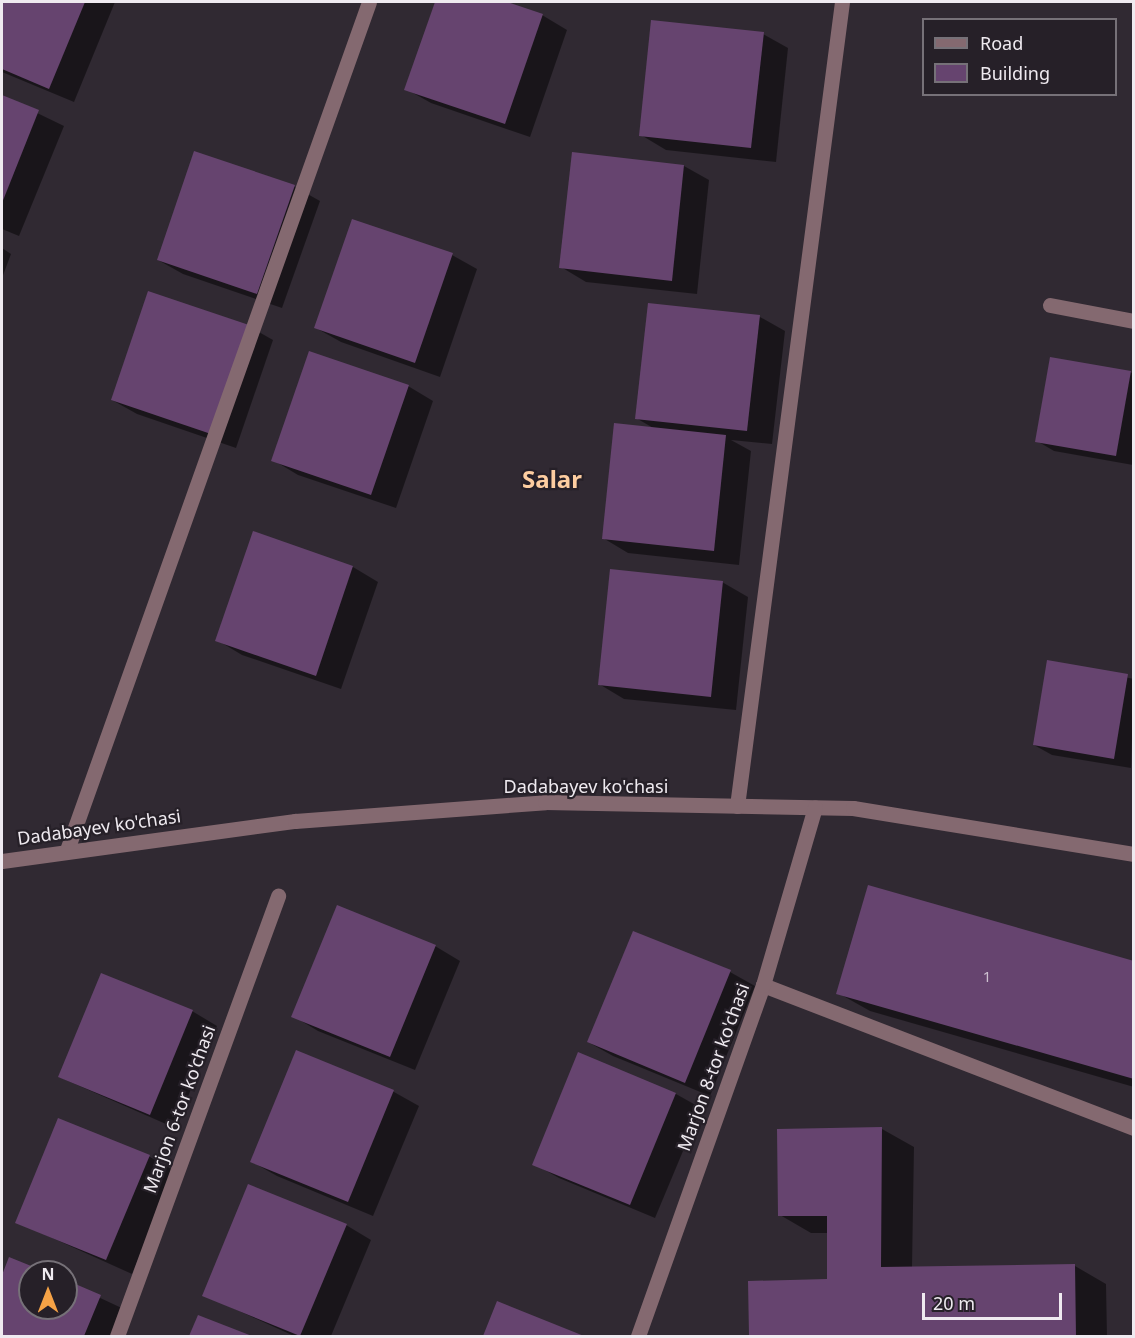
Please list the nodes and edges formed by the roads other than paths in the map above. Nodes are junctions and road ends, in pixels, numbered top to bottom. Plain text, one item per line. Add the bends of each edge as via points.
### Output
1 (369, 2) edge
2 (842, 2) edge
3 (1050, 304) dead end
4 (1134, 321) edge
5 (737, 806) junction
6 (816, 807) junction
7 (67, 850) junction
8 (1134, 854) edge
9 (2, 861) edge
10 (278, 895) dead end
11 (763, 985) junction
12 (1134, 1128) edge
13 (117, 1336) edge
14 (638, 1336) edge

1 - 7 street
2 - 5 street
3 - 4 street
5 - 6 street, Dadabayev ko'chasi
5 - 7 street, Dadabayev ko'chasi via 545,802 295,821
6 - 8 street, Dadabayev ko'chasi via 853,808
6 - 11 street, Marjon 8-tor ko'chasi
7 - 9 street, Dadabayev ko'chasi
10 - 13 street, Marjon 6-tor ko'chasi
11 - 12 street
11 - 14 street, Marjon 8-tor ko'chasi

